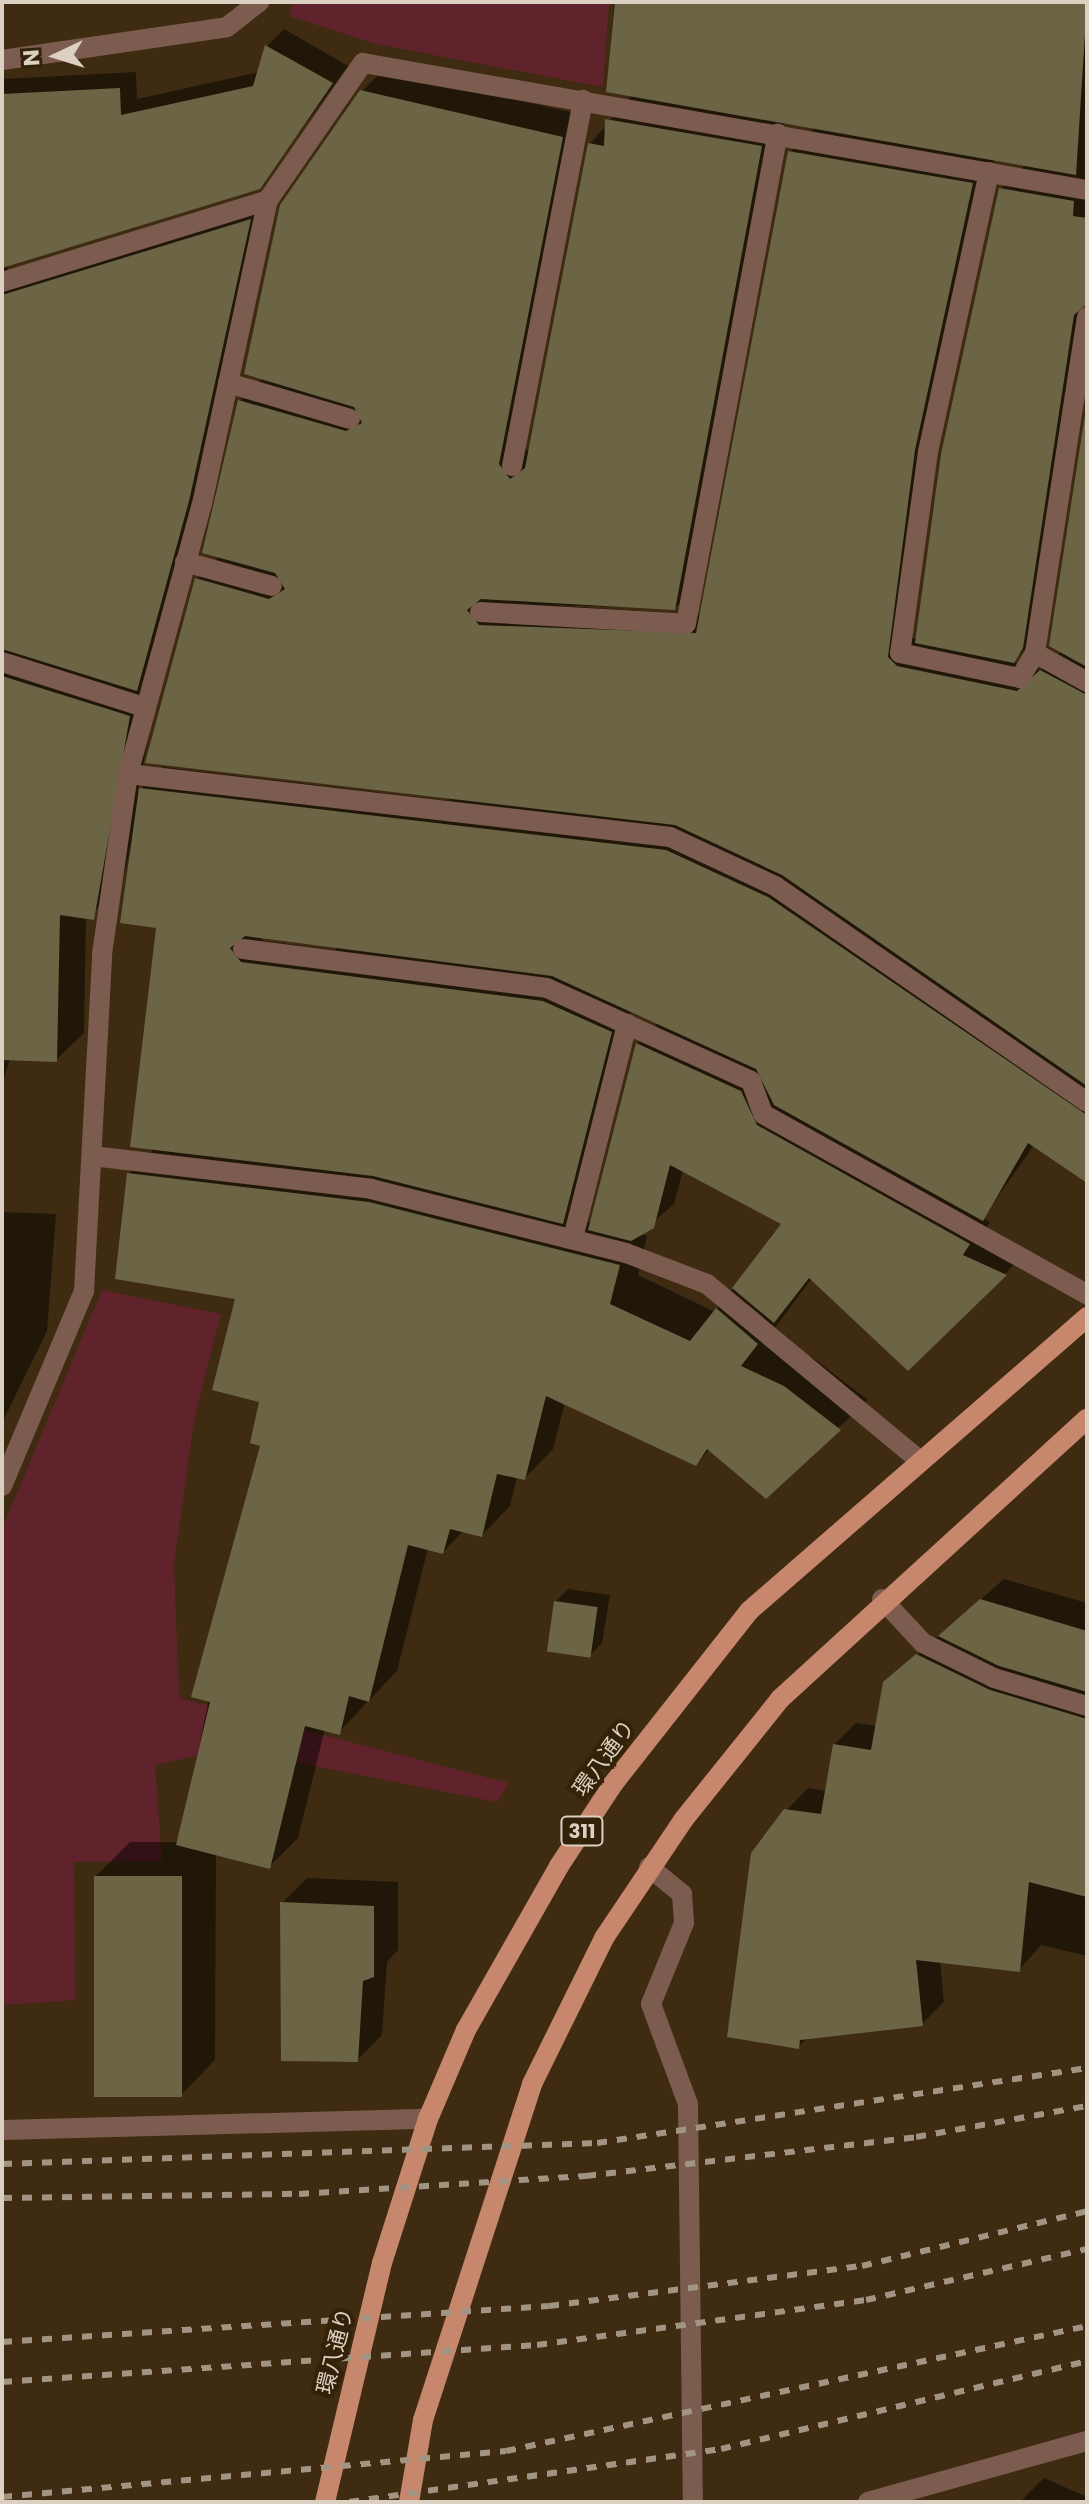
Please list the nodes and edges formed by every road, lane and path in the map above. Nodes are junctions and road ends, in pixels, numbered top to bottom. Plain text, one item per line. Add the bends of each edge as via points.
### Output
1 (259, 2) edge
2 (2, 60) edge
3 (583, 100) junction
4 (778, 134) junction
5 (989, 172) junction
6 (1087, 190) edge
7 (268, 200) junction
8 (2, 282) edge
9 (1087, 317) edge
10 (228, 383) junction
11 (350, 419) dead end
12 (512, 466) dead end
13 (185, 562) junction
14 (272, 586) dead end
15 (480, 612) dead end
16 (1035, 653) junction
17 (2, 662) edge
18 (1087, 682) edge
19 (144, 707) junction
20 (128, 774) junction
21 (243, 949) dead end
22 (627, 1024) junction
23 (1087, 1102) edge
24 (92, 1156) junction
25 (573, 1238) junction
26 (1087, 1294) edge
27 (1087, 1317) edge
28 (1087, 1419) edge
29 (919, 1460) junction
30 (2, 1486) edge
31 (882, 1599) junction
32 (1087, 1706) edge
33 (649, 1867) junction
34 (428, 2119) junction
35 (2, 2130) edge
36 (1087, 2441) edge
37 (325, 2502) edge
38 (409, 2502) edge
39 (693, 2502) edge
40 (868, 2502) edge

1 - 2 street via 227,27
3 - 4 street
3 - 7 street via 363,63
3 - 12 street
4 - 5 street
4 - 15 street via 686,624
5 - 6 street
5 - 16 street via 928,452 900,653 1020,678
7 - 8 street
7 - 10 street
9 - 16 street
10 - 11 street
10 - 13 street
13 - 14 street
13 - 19 street
16 - 18 street
17 - 19 street
19 - 20 street
20 - 23 street via 670,837 775,886
20 - 24 street via 102,954
21 - 22 street via 547,988
22 - 25 street
22 - 26 street via 751,1081 763,1114
24 - 25 street via 371,1189
24 - 30 street via 84,1291
25 - 29 street via 707,1284
27 - 29 main road, 環八通り / 311
28 - 31 main road
29 - 34 main road, 環八通り / 311 via 749,1611 613,1784 466,2030
31 - 32 street via 923,1643 994,1678
31 - 33 main road via 780,1699
33 - 38 main road via 565,2008 532,2084 423,2420
33 - 39 street via 682,1894 684,1923 651,2004 688,2104
34 - 35 street
34 - 37 main road, 環八通り / 311 via 382,2263
36 - 40 street

